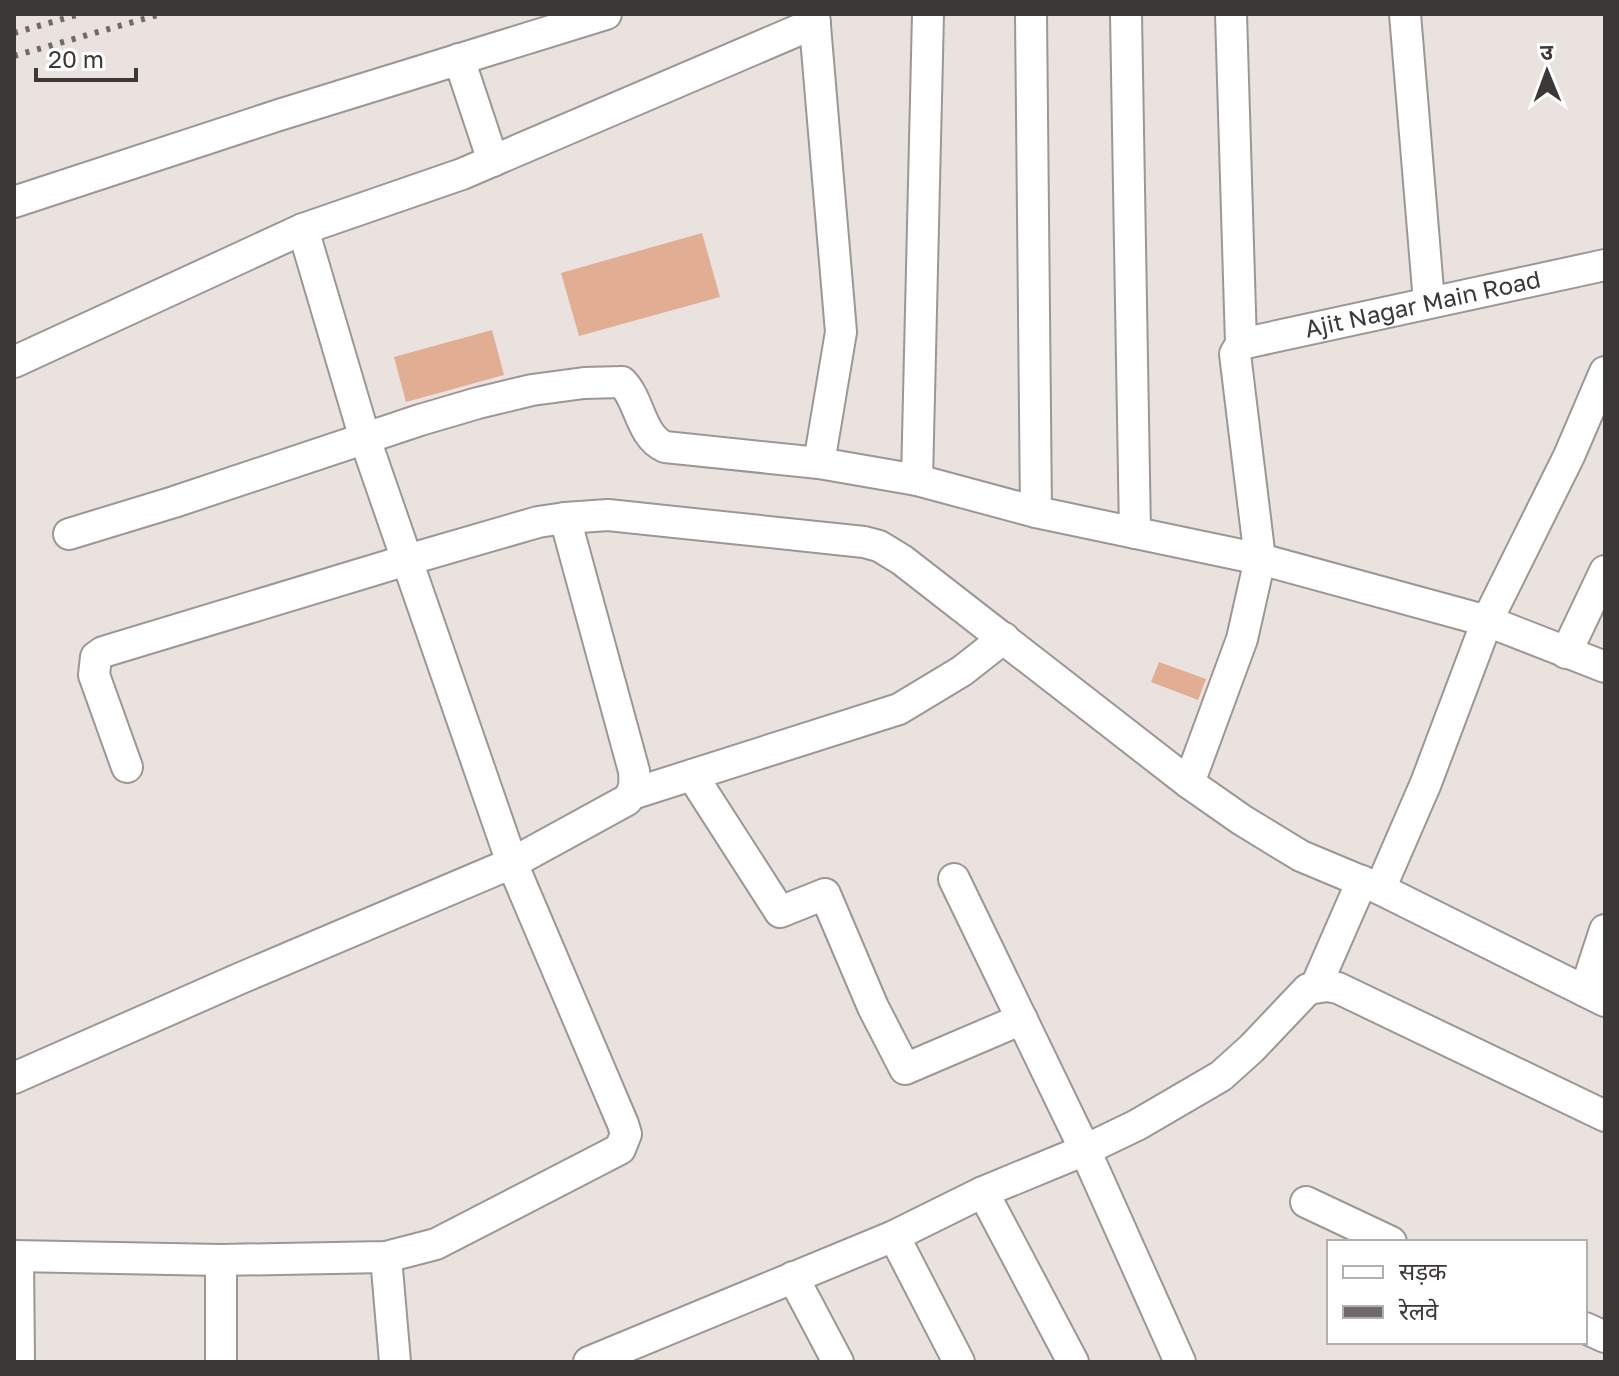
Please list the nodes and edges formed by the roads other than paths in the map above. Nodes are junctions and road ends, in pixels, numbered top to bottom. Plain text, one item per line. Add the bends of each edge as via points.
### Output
1 (606, 14) edge
2 (928, 14) edge
3 (1031, 14) edge
4 (1126, 14) edge
5 (1231, 14) edge
6 (1405, 14) edge
7 (815, 18) edge
8 (459, 59) junction
9 (493, 161) junction
10 (14, 202) edge
11 (303, 229) junction
12 (1605, 265) edge
13 (1429, 302) junction
14 (1241, 344) junction
15 (14, 362) edge
16 (1605, 372) edge
17 (365, 439) junction
18 (819, 463) junction
19 (917, 480) junction
20 (1036, 512) junction
21 (565, 518) junction
22 (1135, 533) junction
23 (69, 534) dead end
24 (1260, 559) junction
25 (407, 560) junction
26 (1605, 571) edge
27 (1487, 621) junction
28 (1004, 638) junction
29 (1566, 653) junction
30 (1605, 667) edge
31 (127, 767) dead end
32 (692, 775) junction
33 (1189, 783) junction
34 (632, 794) junction
35 (512, 863) junction
36 (954, 879) dead end
37 (1371, 885) junction
38 (1605, 930) edge
39 (1316, 986) junction
40 (1595, 996) edge
41 (1022, 1019) junction
42 (14, 1078) edge
43 (1605, 1116) edge
44 (1085, 1150) junction
45 (983, 1192) junction
46 (1306, 1202) dead end
47 (894, 1236) junction
48 (1387, 1240) edge
49 (16, 1256) edge
50 (386, 1257) junction
51 (221, 1260) junction
52 (793, 1277) junction
53 (646, 1351) edge
54 (19, 1362) edge
55 (221, 1362) edge
56 (395, 1362) edge
57 (589, 1362) edge
58 (838, 1362) edge
59 (959, 1362) edge
60 (1073, 1362) edge
61 (1180, 1362) edge

1 - 8 street
2 - 19 street
3 - 20 street
4 - 22 street
5 - 14 street
6 - 13 street
7 - 9 street
7 - 18 street via 841,332
8 - 9 street
8 - 10 street
9 - 11 street
11 - 15 street
11 - 17 street
12 - 13 street, Ajit Nagar Main Road
13 - 14 street, Ajit Nagar Main Road
14 - 24 street via 1235,354
16 - 27 street
17 - 18 street via 519,393 608,380 622,382 630,391 651,437 665,447
17 - 23 street
17 - 25 street
18 - 19 street
19 - 20 street
20 - 22 street
21 - 25 street
21 - 28 street via 608,515 879,546
21 - 34 street via 634,771
22 - 24 street
24 - 27 street
24 - 33 street via 1242,639
25 - 31 street via 96,657 94,675
25 - 35 street
26 - 29 street
27 - 29 street
27 - 37 street via 1426,783
28 - 32 street via 899,709
28 - 33 street
29 - 30 street
32 - 34 street
32 - 41 street via 780,912 825,894 905,1069
33 - 37 street via 1301,856
34 - 35 street
35 - 42 street
35 - 50 street via 623,1124 624,1143 436,1244
36 - 41 street
37 - 39 street
37 - 40 street
38 - 40 street
39 - 43 street via 1338,988
39 - 44 street via 1221,1076
41 - 44 street
44 - 45 street
44 - 61 street
45 - 47 street
45 - 60 street
46 - 48 street
47 - 52 street
47 - 59 street
49 - 51 street
49 - 54 street
50 - 51 street
50 - 56 street
51 - 55 street
52 - 53 street
52 - 58 street
53 - 57 street

